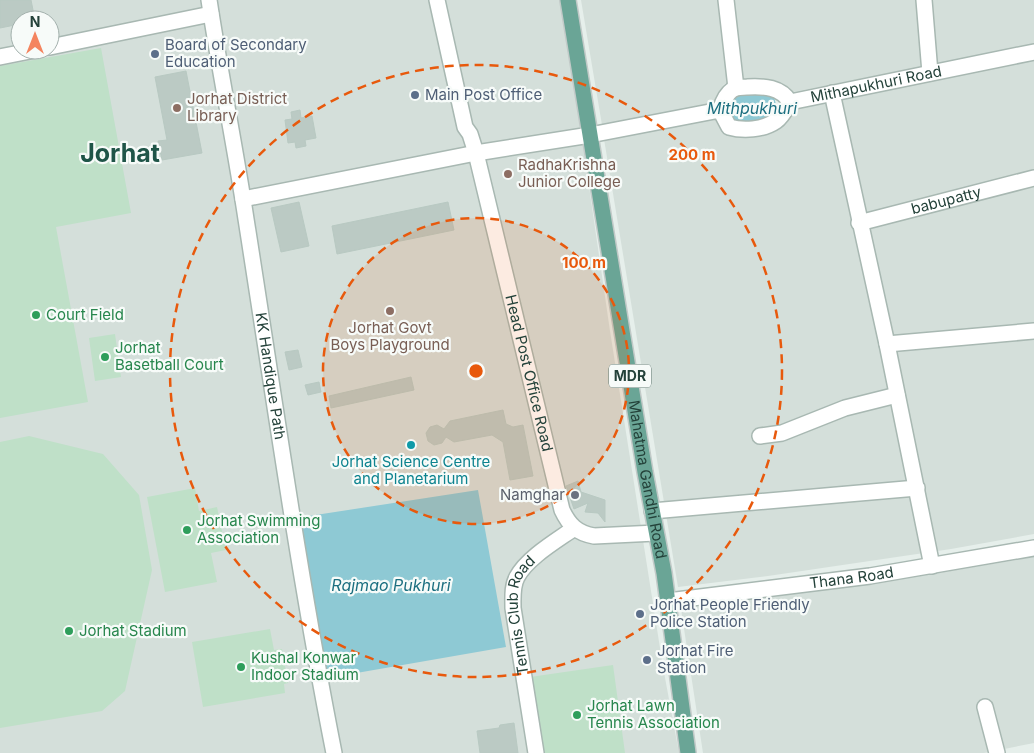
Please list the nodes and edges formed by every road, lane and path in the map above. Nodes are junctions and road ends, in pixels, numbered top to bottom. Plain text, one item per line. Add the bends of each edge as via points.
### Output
1 (437, 0) edge
2 (443, 0) edge
3 (568, 0) edge
4 (726, 0) edge
5 (924, 0) edge
6 (210, 7) edge
7 (60, 44) edge
8 (1034, 52) edge
9 (930, 73) junction
10 (736, 88) junction
11 (832, 93) junction
12 (790, 102) junction
13 (720, 110) junction
14 (470, 134) junction
15 (590, 135) junction
16 (476, 153) junction
17 (1034, 178) edge
18 (243, 199) junction
19 (860, 223) junction
20 (1034, 331) edge
21 (887, 344) junction
22 (897, 395) junction
23 (760, 436) dead end
24 (917, 488) junction
25 (652, 511) junction
26 (573, 529) junction
27 (656, 533) junction
28 (1034, 548) edge
29 (932, 566) junction
30 (668, 601) junction
31 (985, 707) dead end
32 (334, 753) edge
33 (536, 753) edge
34 (688, 753) edge
35 (997, 753) edge

1 - 14 street, Head Post Office Road via 465,127
2 - 14 street, Head Post Office Road via 471,126
3 - 15 main road, Mahatma Gandhi Road / MDR
4 - 10 street
5 - 9 street
6 - 7 street
6 - 18 street, KK Handique Path
8 - 9 street, Mithapukhuri Road
9 - 11 street, Mithapukhuri Road
10 - 12 street via 774,88
10 - 13 street via 728,94
11 - 12 street, Mithapukhuri Road
11 - 19 street
12 - 13 street, Mithapukhuri Road via 776,122 755,129 729,127
13 - 15 street
14 - 16 street, Head Post Office Road
15 - 16 street
15 - 25 main road, Mahatma Gandhi Road / MDR
16 - 18 street
16 - 26 street, Head Post Office Road via 555,485
17 - 19 street, babupatty
18 - 32 street, KK Handique Path via 265,352
19 - 21 street
20 - 21 street
21 - 22 street
22 - 23 street via 845,408 782,433
22 - 24 street
24 - 25 street
24 - 29 street
25 - 27 main road, Mahatma Gandhi Road / MDR
26 - 27 street via 594,536
26 - 33 street, Tennis Club Road via 524,566 514,584 514,608
27 - 30 main road, Mahatma Gandhi Road / MDR
28 - 29 street, Thana Road
29 - 30 street, Thana Road
30 - 34 main road, Mahatma Gandhi Road / MDR
31 - 35 street

